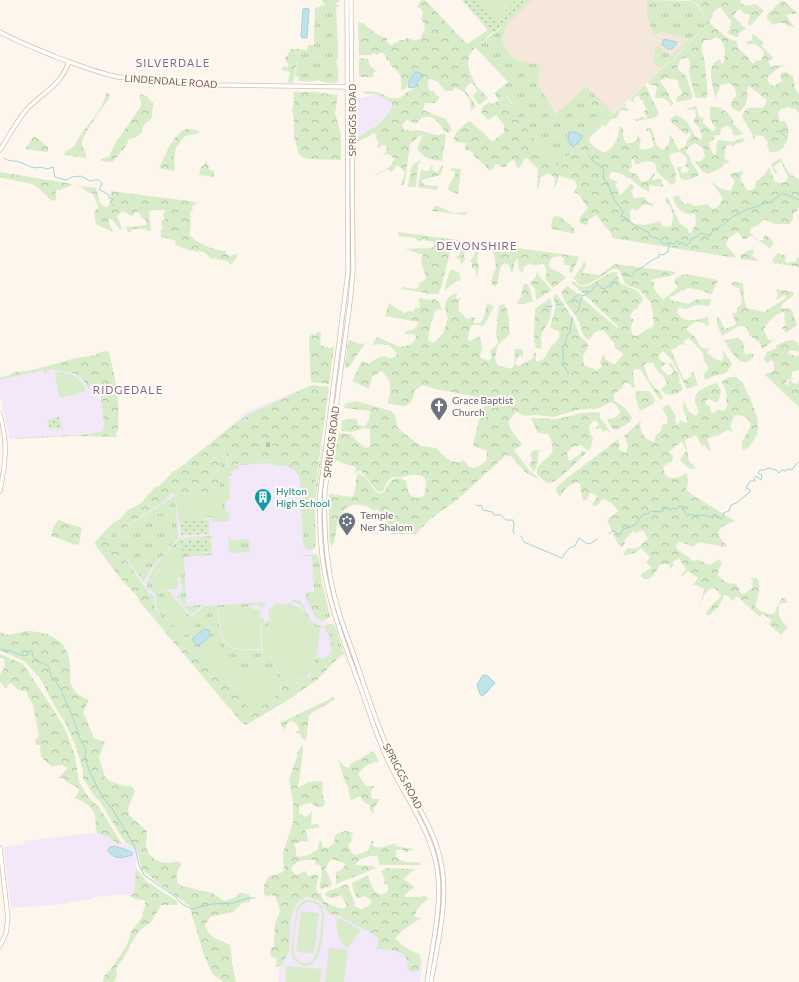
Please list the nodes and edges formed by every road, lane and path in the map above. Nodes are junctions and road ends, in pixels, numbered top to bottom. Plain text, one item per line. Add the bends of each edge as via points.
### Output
1 (347, 0) edge
2 (351, 0) edge
3 (0, 32) edge
4 (69, 62) junction
5 (347, 87) junction
6 (351, 87) junction
7 (0, 150) edge
8 (0, 414) edge
9 (0, 491) edge
10 (0, 848) edge
11 (0, 946) edge
12 (427, 982) edge
13 (431, 982) edge

1 - 5 main road, SPRIGGS ROAD
2 - 6 main road, SPRIGGS ROAD
3 - 4 main road, LINDENDALE ROAD
4 - 5 main road, LINDENDALE ROAD via 104,74 130,78 217,85
4 - 7 main road via 59,81 23,114
5 - 6 main road, LINDENDALE ROAD
5 - 12 main road, SPRIGGS ROAD via 348,280 321,486 321,551 327,588 336,619 376,732 392,769 428,835 434,854 438,874 438,897
6 - 13 main road, SPRIGGS ROAD via 352,278 325,490 326,546 340,616 382,734 400,774 429,826 440,858 443,899
8 - 9 main road via 6,447
10 - 11 main road via 8,918 5,937

